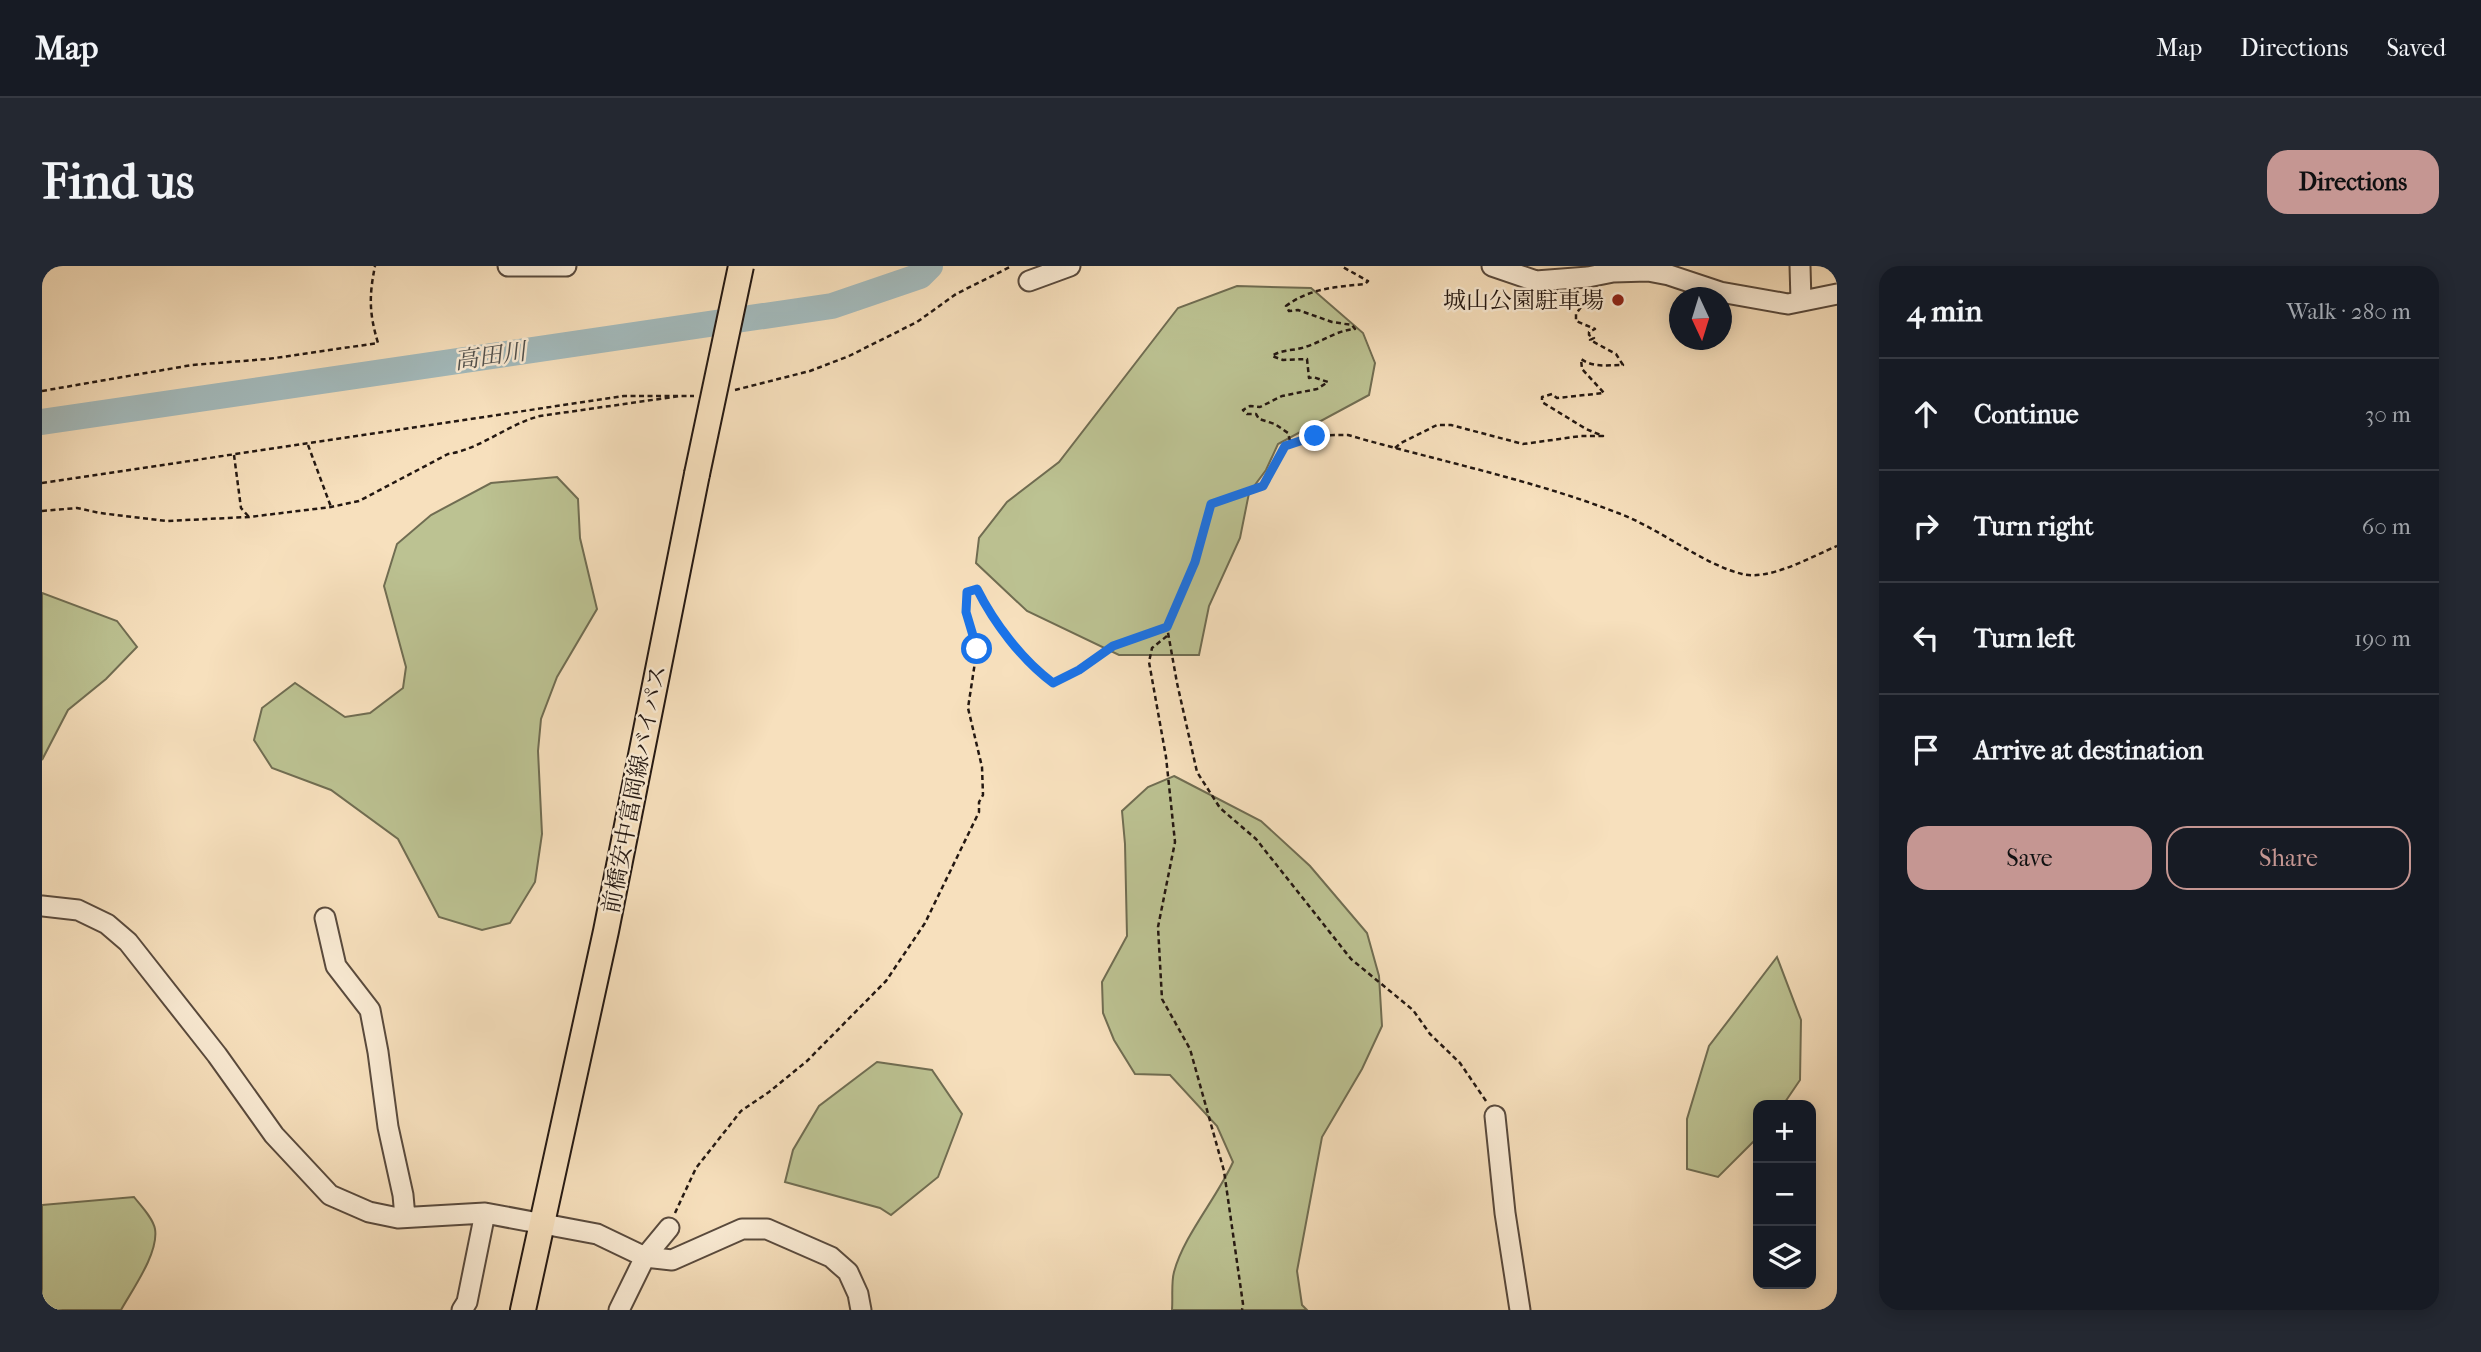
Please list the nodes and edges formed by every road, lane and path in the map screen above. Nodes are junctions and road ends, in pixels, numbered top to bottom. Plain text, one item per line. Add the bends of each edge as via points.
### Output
1 (375, 266) edge
2 (508, 266) edge
3 (566, 266) edge
4 (741, 266) edge
5 (1012, 266) edge
6 (1070, 266) edge
7 (1341, 266) edge
8 (1492, 266) edge
9 (1800, 266) edge
10 (1029, 281) dead end
11 (1837, 294) edge
12 (1801, 302) junction
13 (1581, 307) dead end
14 (42, 391) edge
15 (733, 391) dead end
16 (686, 395) junction
17 (696, 396) dead end
18 (307, 443) junction
19 (1291, 443) junction
20 (1395, 449) junction
21 (234, 455) junction
22 (42, 483) edge
23 (331, 507) junction
24 (42, 511) edge
25 (249, 517) junction
26 (1837, 546) edge
27 (1167, 627) junction
28 (1167, 636) junction
29 (42, 906) edge
30 (325, 918) dead end
31 (1495, 1116) joint
32 (485, 1213) junction
33 (405, 1217) junction
34 (542, 1224) junction
35 (669, 1228) joint
36 (645, 1257) junction
37 (462, 1310) edge
38 (523, 1310) edge
39 (618, 1310) edge
40 (861, 1310) edge
41 (1242, 1310) edge
42 (1520, 1310) edge

1 - 14 path via 369,296 378,343 192,365
2 - 3 street
4 - 34 main road, 前橋安中富岡線バイパス, bridge
5 - 15 path via 849,356
6 - 10 street
7 - 19 path via 1368,281 1318,289 1286,306 1289,311 1354,329 1272,356 1307,359 1309,378 1328,382 1243,410 1275,424 1288,433
8 - 12 street via 1536,281 1648,271 1720,292
9 - 12 street
11 - 12 street
13 - 20 path via 1576,321 1595,329 1589,332 1594,338 1590,340 1616,354 1623,365 1589,365 1581,359 1582,369 1604,393 1557,398 1552,394 1542,397 1542,402 1603,436 1523,444 1437,425
16 - 17 path
16 - 18 path via 624,396
16 - 23 path via 520,421 359,501
18 - 21 path
18 - 23 path
19 - 20 path via 1315,436 1348,435
19 - 27 path via 1263,486 1211,504 1195,562
20 - 26 path via 1567,494 1630,517 1743,575 1769,574
21 - 22 path
21 - 25 path via 241,508
23 - 25 path
24 - 25 path via 77,508 166,521
27 - 28 path
27 - 35 path via 1113,646 1053,683 1036,670 987,609 977,589 967,592 966,612 977,649 968,708 982,767 979,812 925,923 886,981 807,1061 741,1111 696,1168
28 - 31 path via 1197,772 1220,808 1256,839 1351,959 1413,1010 1460,1063
28 - 41 path via 1152,648 1149,662 1175,842 1158,927 1162,999 1190,1049 1224,1171
29 - 33 street via 78,910 107,924 128,942 274,1135 330,1195 369,1212
30 - 33 street via 336,966 370,1010
31 - 42 street
32 - 33 street
32 - 34 street
32 - 37 street
34 - 36 street via 597,1234
34 - 38 main road, 前橋安中富岡線バイパス
35 - 36 street
36 - 39 street
36 - 40 street via 672,1259 742,1229 767,1229 831,1257 848,1272

